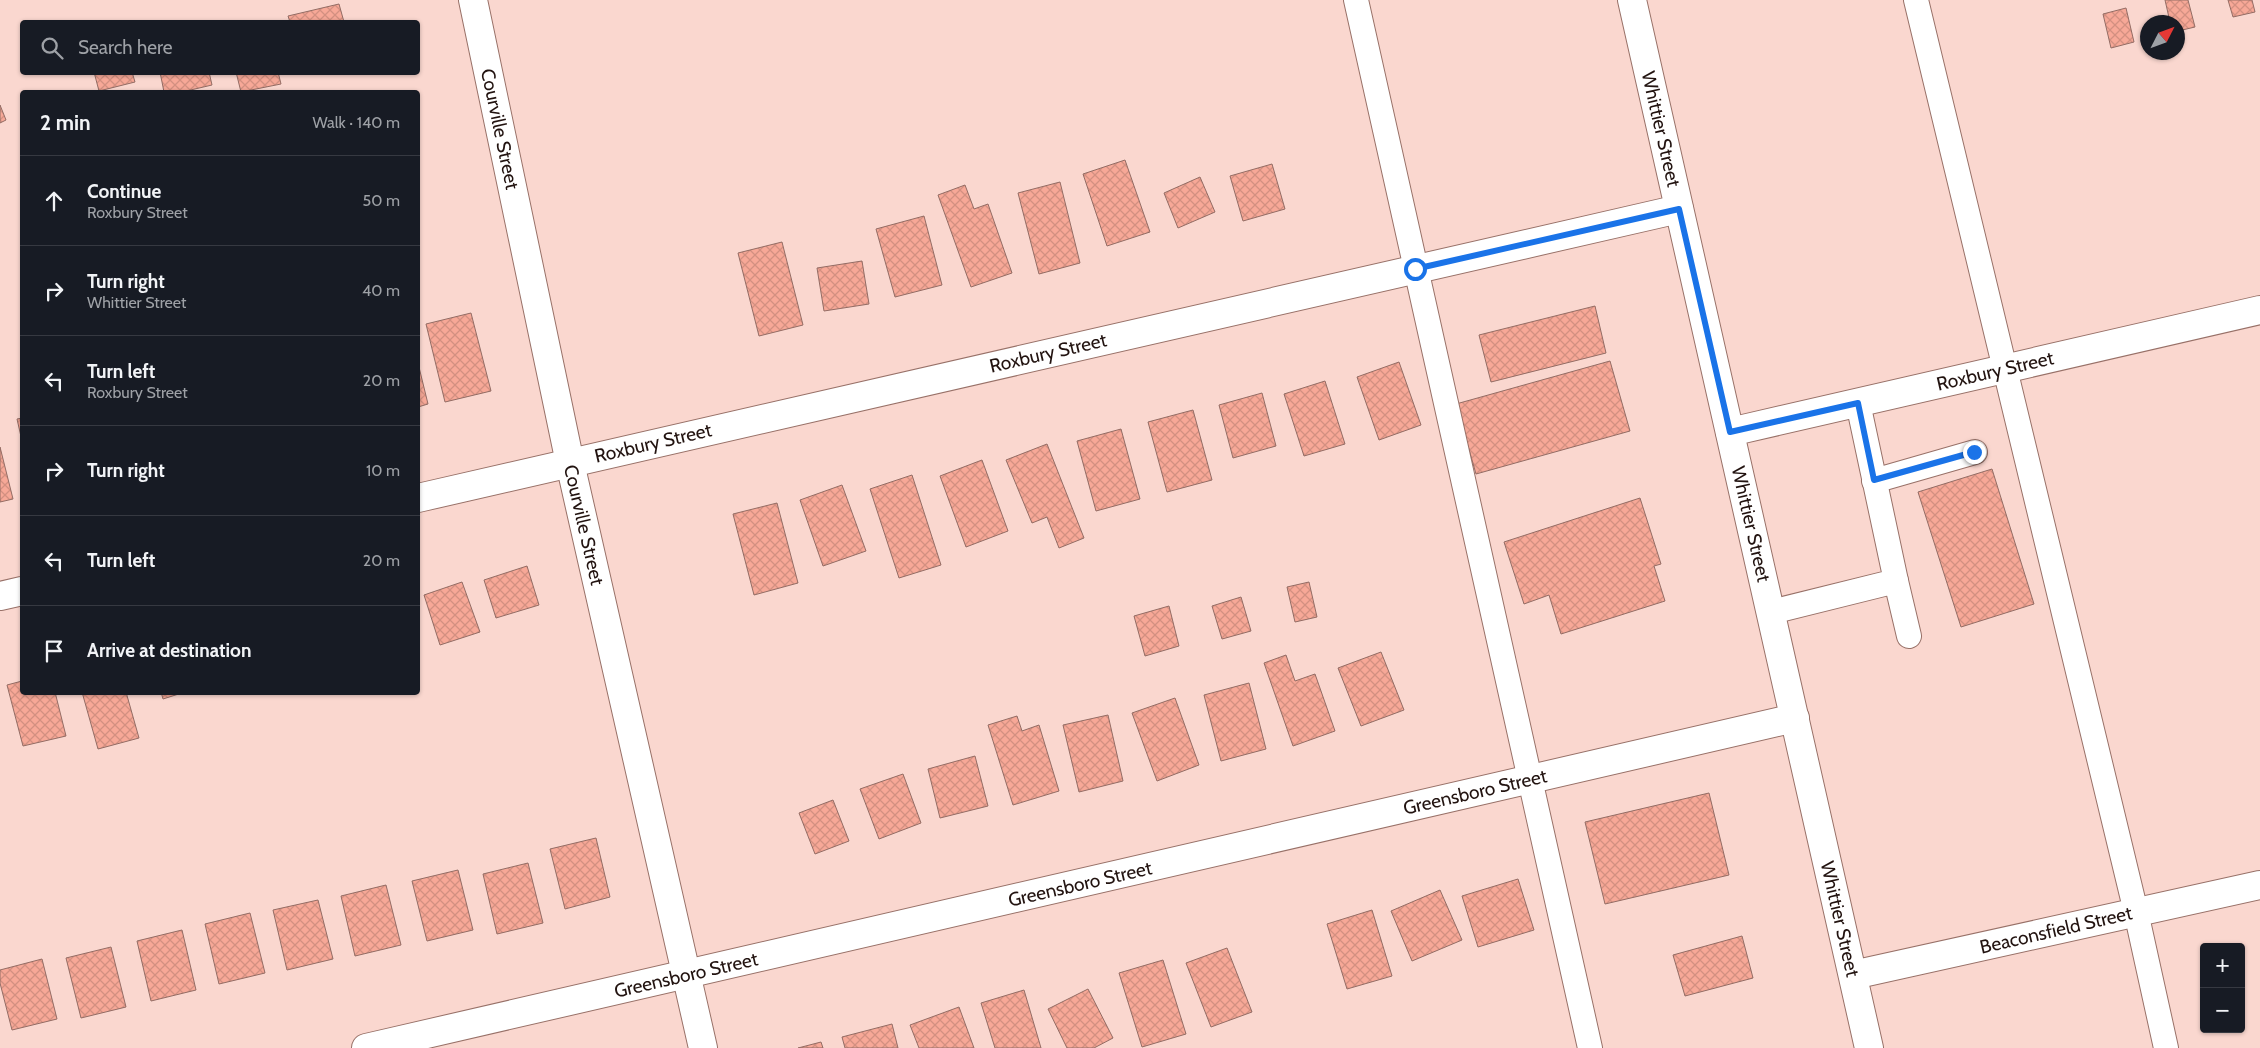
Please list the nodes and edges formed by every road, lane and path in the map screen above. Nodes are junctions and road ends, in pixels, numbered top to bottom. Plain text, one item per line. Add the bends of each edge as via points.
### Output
1 (473, 0) edge
2 (1356, 0) edge
3 (1632, 0) edge
4 (1916, 0) edge
5 (1679, 209) junction
6 (1415, 269) junction
7 (2260, 310) edge
8 (2004, 369) junction
9 (1858, 403) junction
10 (1730, 432) junction
11 (1974, 452) dead end
12 (570, 462) junction
13 (1874, 480) junction
14 (420, 498) edge
15 (1896, 581) junction
16 (20, 591) edge
17 (0, 596) edge
18 (1771, 612) junction
19 (1909, 636) dead end
20 (1795, 718) junction
21 (1529, 780) junction
22 (2260, 885) edge
23 (2136, 912) junction
24 (686, 975) junction
25 (1853, 975) junction
26 (366, 1048) edge
27 (703, 1048) edge
28 (1590, 1048) edge
29 (1869, 1048) edge
30 (2166, 1048) edge

1 - 12 street, Courville Street
2 - 6 lane
3 - 5 street, Whittier Street
4 - 8 lane
5 - 6 street, Roxbury Street
5 - 10 street, Whittier Street
6 - 12 street, Roxbury Street
6 - 21 lane
7 - 8 street, Roxbury Street
8 - 9 street, Roxbury Street
8 - 23 lane
9 - 10 street, Roxbury Street
9 - 13 lane
10 - 18 street, Whittier Street
11 - 13 lane
12 - 14 street, Roxbury Street
12 - 24 street, Courville Street
13 - 15 lane
15 - 18 lane
15 - 19 lane
16 - 17 street
18 - 20 street, Whittier Street
20 - 21 street, Greensboro Street
20 - 25 street, Whittier Street
21 - 24 street, Greensboro Street
21 - 28 lane
22 - 23 street, Beaconsfield Street
23 - 25 street, Beaconsfield Street
23 - 30 lane
24 - 26 street, Greensboro Street
24 - 27 street, Courville Street
25 - 29 street, Whittier Street

